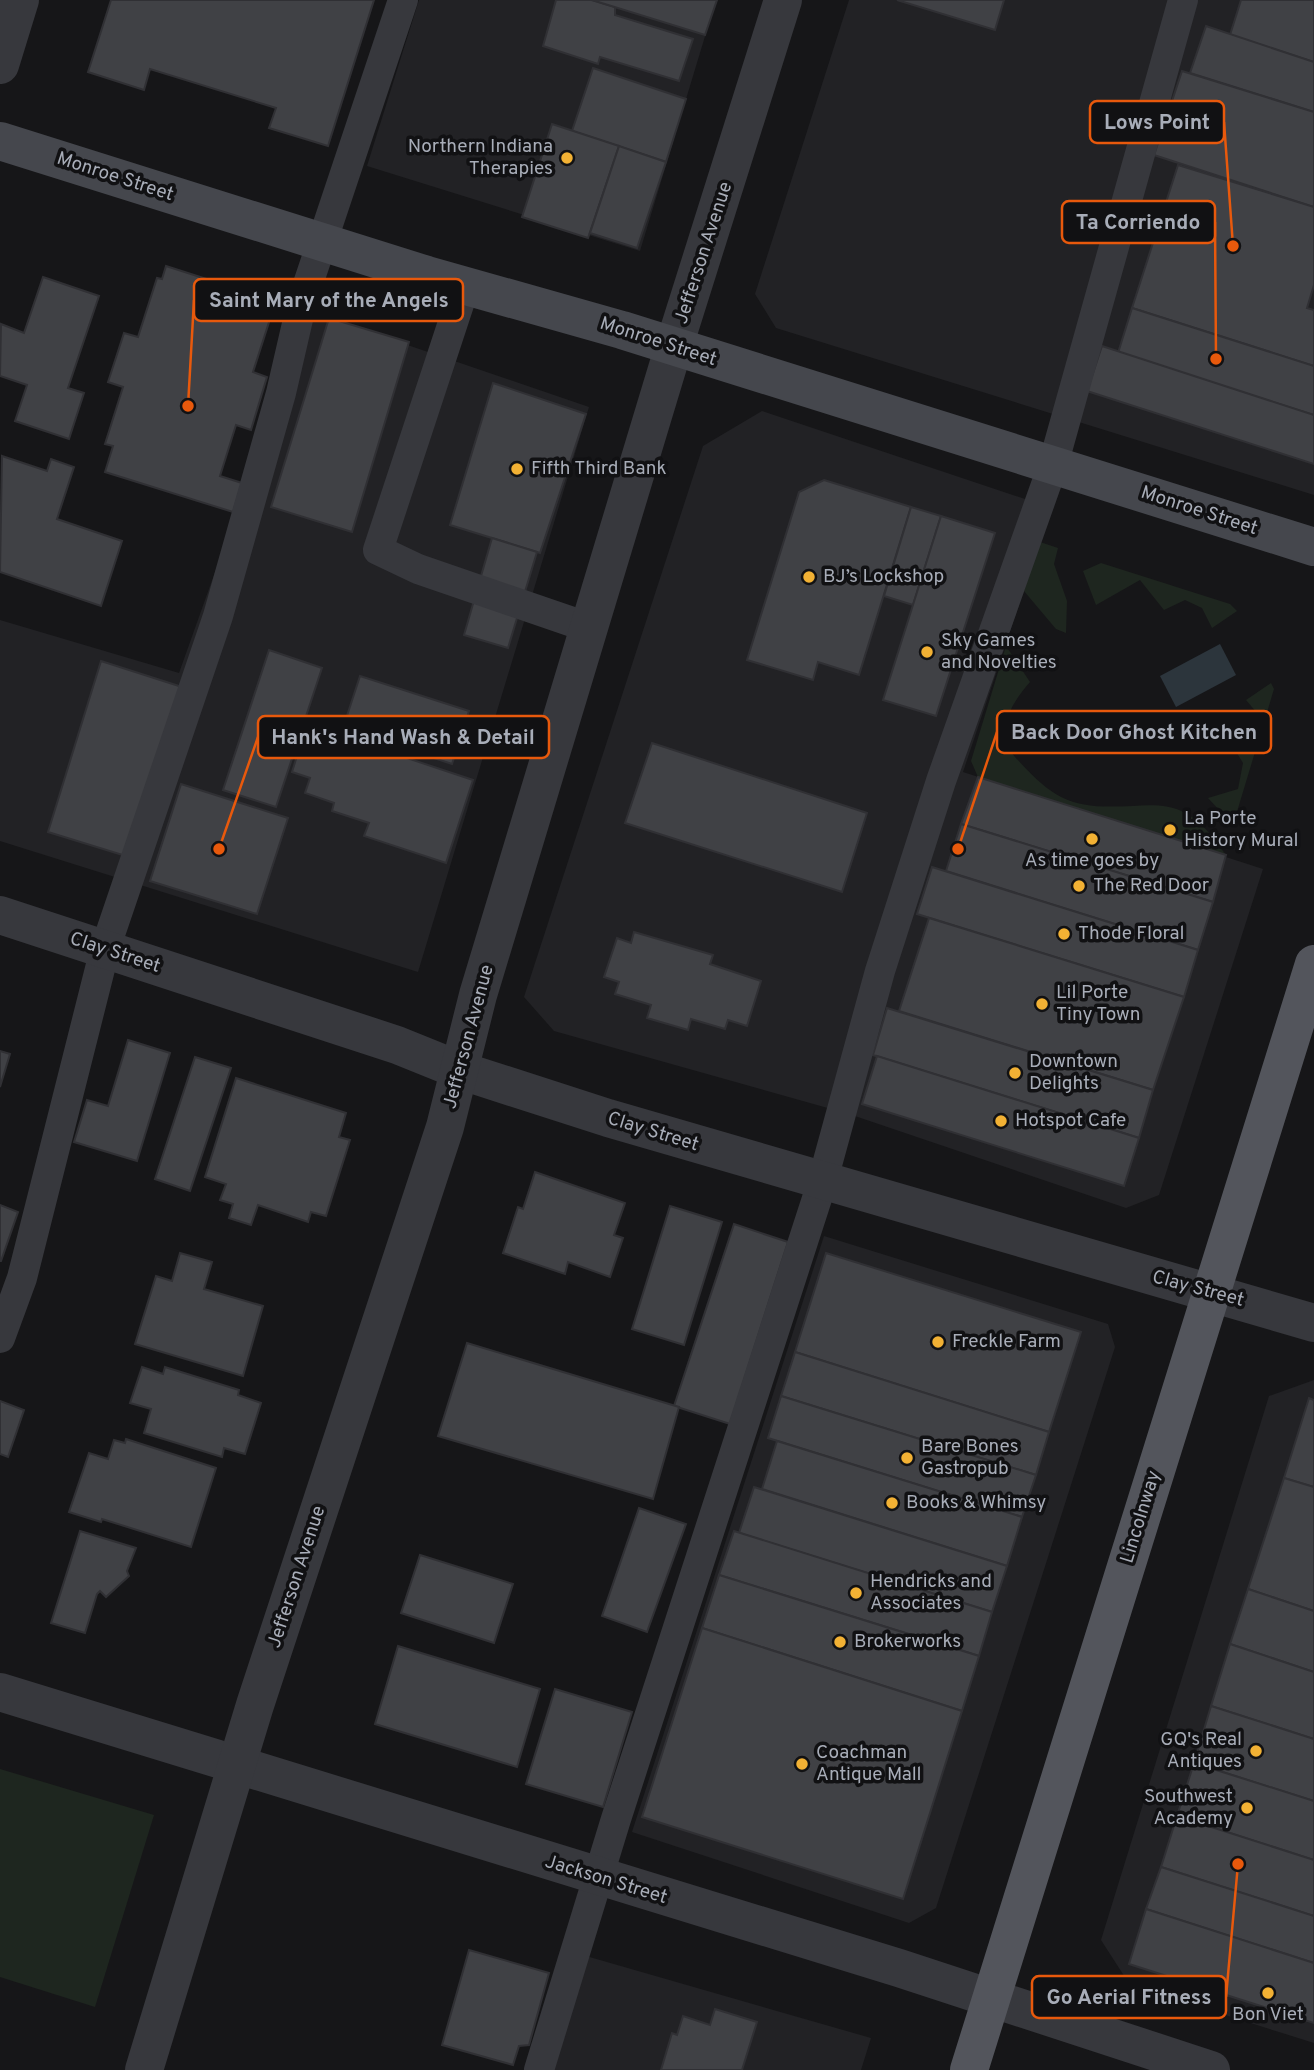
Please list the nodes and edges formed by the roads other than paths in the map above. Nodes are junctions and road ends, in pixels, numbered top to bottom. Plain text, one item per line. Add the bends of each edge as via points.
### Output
1 (20, 0) edge
2 (403, 0) edge
3 (783, 0) edge
4 (1183, 0) edge
5 (0, 65) edge
6 (0, 142) edge
7 (322, 243) junction
8 (465, 286) junction
9 (674, 346) junction
10 (1053, 464) junction
11 (1314, 547) edge
12 (590, 628) junction
13 (0, 915) edge
14 (105, 949) junction
15 (1314, 964) edge
16 (459, 1070) junction
17 (822, 1183) junction
18 (1210, 1292) junction
19 (1314, 1323) edge
20 (0, 1338) edge
21 (0, 1692) edge
22 (236, 1767) junction
23 (599, 1878) junction
24 (992, 1999) junction
25 (144, 2070) edge
26 (539, 2070) edge
27 (969, 2070) edge
28 (1211, 2070) edge

1 - 5 street
2 - 7 lane
3 - 9 street, Jefferson Avenue
4 - 10 lane
6 - 7 main road, Monroe Street
7 - 8 main road, Monroe Street
7 - 14 lane via 218,616
8 - 9 main road, Monroe Street
8 - 12 lane via 378,550 418,569
9 - 10 main road, Monroe Street
9 - 12 street, Jefferson Avenue
10 - 11 main road, Monroe Street
10 - 17 lane via 941,780 880,971
12 - 16 street, Jefferson Avenue
13 - 14 street, Clay Street
14 - 16 street, Clay Street via 397,1045
14 - 20 lane via 22,1278
15 - 18 main road, Lincolnway
16 - 17 street, Clay Street
16 - 22 street, Jefferson Avenue via 445,1127
17 - 18 street, Clay Street
17 - 23 lane
18 - 19 street, Clay Street
18 - 24 main road, Lincolnway
21 - 22 street, Jackson Street
22 - 23 street, Jackson Street
22 - 25 street, Jefferson Avenue
23 - 24 street, Jackson Street
23 - 26 lane
24 - 27 main road, Lincolnway
24 - 28 street, Jackson Street

